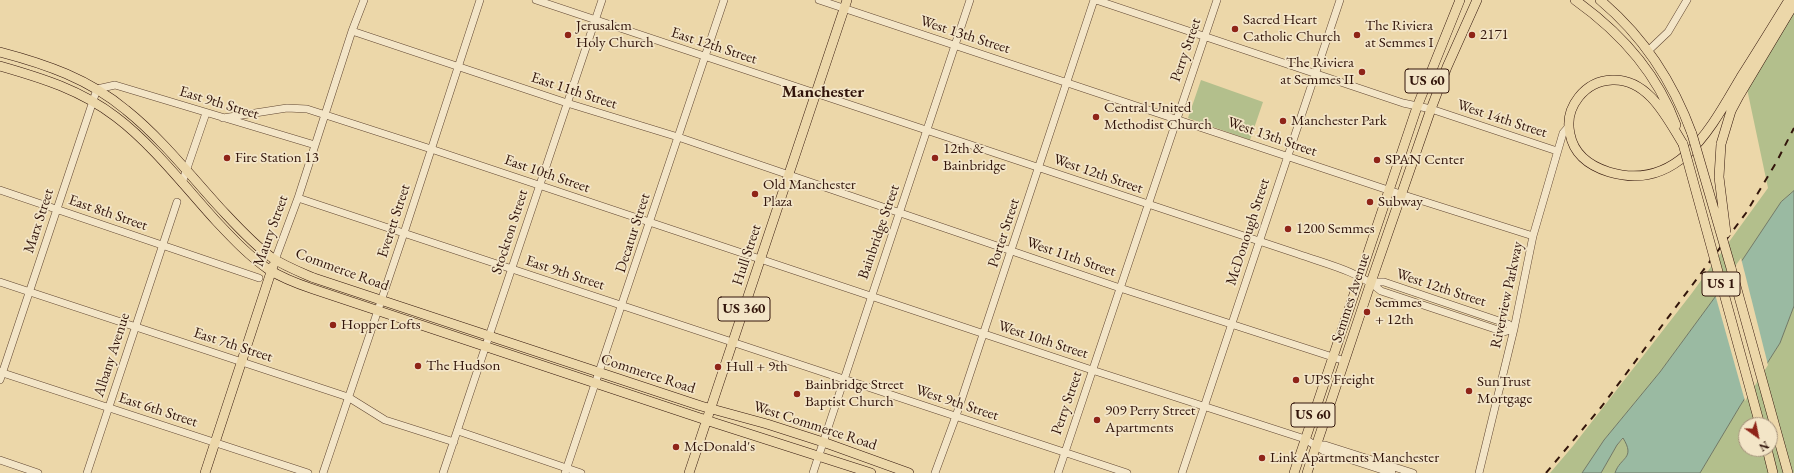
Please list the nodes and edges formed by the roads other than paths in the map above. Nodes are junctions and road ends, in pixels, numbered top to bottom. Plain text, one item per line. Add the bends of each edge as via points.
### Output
1 (364, 0) edge
2 (480, 0) edge
3 (536, 0) edge
4 (602, 0) edge
5 (724, 0) edge
6 (819, 0) edge
7 (970, 0) edge
8 (1095, 0) edge
9 (1216, 0) edge
10 (1340, 0) edge
11 (1460, 0) edge
12 (1477, 0) edge
13 (1576, 0) edge
14 (1600, 0) edge
15 (1687, 0) edge
16 (1789, 0) edge
17 (846, 4) edge
18 (1794, 4) edge
19 (595, 20) junction
20 (352, 31) junction
21 (1205, 36) junction
22 (955, 45) junction
23 (1648, 51) junction
24 (0, 52) edge
25 (705, 57) junction
26 (0, 66) edge
27 (458, 66) junction
28 (1315, 73) junction
29 (1067, 82) junction
30 (97, 89) junction
31 (815, 93) junction
32 (93, 100) junction
33 (567, 103) junction
34 (1417, 107) junction
35 (1431, 109) junction
36 (206, 113) junction
37 (325, 115) junction
38 (223, 118) junction
39 (1176, 119) junction
40 (1569, 126) junction
41 (927, 131) junction
42 (678, 137) junction
43 (1683, 144) junction
44 (315, 145) junction
45 (431, 149) junction
46 (1557, 151) junction
47 (1287, 157) junction
48 (1039, 168) junction
49 (186, 171) junction
50 (789, 176) junction
51 (182, 183) junction
52 (539, 186) junction
53 (0, 190) edge
54 (1388, 190) junction
55 (1401, 194) junction
56 (298, 198) junction
57 (177, 202) dead end
58 (1148, 204) junction
59 (57, 209) junction
60 (900, 213) junction
61 (650, 222) junction
62 (404, 233) junction
63 (1533, 236) junction
64 (1259, 241) junction
65 (162, 245) junction
66 (1012, 251) junction
67 (275, 260) junction
68 (760, 260) junction
69 (1731, 268) junction
70 (512, 269) junction
71 (271, 271) junction
72 (1359, 277) junction
73 (259, 278) dead end
74 (0, 282) edge
75 (1371, 282) junction
76 (1120, 288) junction
77 (29, 291) junction
78 (872, 296) junction
79 (381, 299) junction
80 (622, 306) junction
81 (377, 311) junction
82 (1231, 324) junction
83 (136, 326) junction
84 (1514, 329) junction
85 (984, 334) junction
86 (490, 336) junction
87 (733, 342) junction
88 (486, 347) junction
89 (1333, 357) junction
90 (242, 361) junction
91 (1345, 361) junction
92 (1092, 370) junction
93 (1, 372) edge
94 (600, 373) junction
95 (844, 379) junction
96 (0, 380) edge
97 (596, 384) junction
98 (348, 397) junction
99 (1205, 407) junction
100 (108, 408) junction
101 (711, 409) junction
102 (956, 416) junction
103 (1758, 417) edge
104 (707, 421) junction
105 (458, 431) junction
106 (1305, 439) junction
107 (215, 442) junction
108 (454, 442) junction
109 (823, 442) junction
110 (1317, 445) junction
111 (1064, 452) junction
112 (819, 456) junction
113 (1769, 457) edge
114 (0, 460) edge
115 (566, 471) edge
116 (38, 473) edge
117 (87, 473) edge
118 (205, 473) edge
119 (308, 473) edge
120 (323, 473) edge
121 (443, 473) edge
122 (581, 473) edge
123 (689, 473) edge
124 (813, 473) edge
125 (871, 473) edge
126 (909, 473) edge
127 (935, 473) edge
128 (1058, 473) edge
129 (1127, 473) edge
130 (1182, 473) edge
131 (1294, 473) edge
132 (1307, 473) edge
133 (1392, 473) edge
134 (1413, 473) edge
135 (1479, 473) edge
136 (1773, 473) edge
137 (1788, 473) edge

1 - 20 street, Maury Street
2 - 27 street, Everett Street
3 - 19 street, East 12th Street
4 - 19 street, Stockton Street
5 - 25 street, Decatur Street
6 - 17 street, West 13th Street
7 - 22 street, Bainbridge Street
8 - 21 street, West 14th Street
8 - 29 street, Porter Street
9 - 21 street, Perry Street
10 - 28 street, McDonough Street
11 - 34 main road, Semmes Avenue / US 60
12 - 35 main road, Semmes Avenue / US 60
13 - 43 main road, US 1 via 1610,27 1640,61 1664,99
14 - 23 main road, US 1 via 1624,22
15 - 23 street via 1668,32
16 - 40 main road via 1708,132 1689,153 1670,166 1656,172 1636,175 1621,175 1600,169 1588,163 1579,154 1572,142
17 - 22 street, West 13th Street
17 - 31 main road, Hull Street / US 360
18 - 69 main road, bridge via 1731,111 1721,144 1719,177
19 - 25 street, East 12th Street
19 - 33 street, Stockton Street
20 - 27 street, East 11th Street
20 - 37 street, Maury Street
21 - 28 street, West 14th Street
21 - 39 street, Perry Street
22 - 29 street, West 13th Street
22 - 41 street, Bainbridge Street
23 - 69 main road, US 1, bridge via 1666,77 1692,134
24 - 30 main road, Commerce Road via 54,68
25 - 31 street, East 12th Street
25 - 42 street, Decatur Street
26 - 32 main road, Commerce Road via 51,81
27 - 33 street, East 11th Street
27 - 45 street, Everett Street
28 - 34 street, West 14th Street
28 - 47 street, McDonough Street
29 - 39 street, West 13th Street
29 - 48 street, Porter Street
30 - 32 street, Marx Street
30 - 36 street, East 9th Street via 115,85
30 - 49 main road, Commerce Road via 135,117
31 - 41 street, West 12th Street
31 - 50 main road, Hull Street / US 360
32 - 51 main road, Commerce Road via 126,125
32 - 59 street, Marx Street
33 - 42 street, East 11th Street
33 - 52 street, Stockton Street
34 - 35 street, West 14th Street
34 - 54 main road, Semmes Avenue / US 60
35 - 46 street, West 14th Street
35 - 55 main road, Semmes Avenue / US 60
36 - 38 street, East 9th Street
36 - 49 street
37 - 38 street, East 10th Street via 298,107
37 - 44 street, Maury Street
37 - 45 street, East 10th Street
38 - 44 street, East 9th Street
39 - 47 street, West 13th Street
39 - 58 street, Perry Street
40 - 43 main road via 1573,107 1590,86 1603,81 1624,81 1635,85 1651,97
40 - 46 street, Riverview Parkway via 1563,133
41 - 48 street, West 12th Street
41 - 60 street, Bainbridge Street
42 - 50 street, East 11th Street
42 - 61 street, Decatur Street
43 - 103 main road, US 1, bridge
44 - 56 street, Maury Street
45 - 52 street, East 10th Street
45 - 62 street, Everett Street
46 - 63 street, Riverview Parkway
47 - 54 street, West 13th Street
47 - 64 street, McDonough Street
48 - 58 street, West 12th Street
48 - 66 street, Porter Street
49 - 51 street
49 - 67 main road, Commerce Road via 246,236
50 - 60 street, West 11th Street
50 - 68 main road, Hull Street / US 360
51 - 71 main road, Commerce Road via 240,246
52 - 61 street, East 10th Street
52 - 70 street, Stockton Street
53 - 59 street, East 8th Street
54 - 55 street, West 13th Street
54 - 72 main road, Semmes Avenue / US 60
55 - 63 street, West 13th Street
55 - 75 main road, Semmes Avenue / US 60
56 - 62 street, East 9th Street
56 - 67 street, Maury Street
57 - 65 street, Albany Avenue
58 - 64 street, West 12th Street
58 - 76 street, Perry Street
59 - 65 street, East 8th Street
59 - 77 street, Marx Street
60 - 66 street, West 11th Street
60 - 78 street, Bainbridge Street
61 - 68 street, East 10th Street
61 - 80 street, Decatur Street
62 - 70 street, East 9th Street
62 - 79 street, Everett Street
63 - 84 street, Riverview Parkway
64 - 72 street, West 12th Street
64 - 82 street, McDonough Street
65 - 73 street
65 - 83 street, Albany Avenue
66 - 76 street, West 11th Street
66 - 85 street, Porter Street
67 - 71 main road, Maury Street
67 - 79 main road, Commerce Road via 314,278
68 - 78 street, West 10th Street
68 - 87 main road, Hull Street / US 360
69 - 137 main road, US 1
70 - 80 street, East 9th Street
70 - 86 street, Stockton Street
71 - 81 main road, Commerce Road
71 - 90 main road, Maury Street
72 - 75 street, West 12th Street
72 - 89 main road, Semmes Avenue / US 60
74 - 77 street, East 7th Street
75 - 84 street, West 12th Street via 1381,290 1505,333
75 - 91 main road, Semmes Avenue / US 60
76 - 82 street, West 11th Street
76 - 92 street, Perry Street
77 - 83 street, East 7th Street
77 - 93 street, Marx Street
78 - 85 street, West 10th Street
78 - 95 street, Bainbridge Street
79 - 81 street, Everett Street
79 - 86 main road, Commerce Road
80 - 87 street, East 9th Street
80 - 94 street, Decatur Street
81 - 88 main road, Commerce Road
81 - 98 street, Everett Street
82 - 89 street, West 11th Street
82 - 99 street, McDonough Street
83 - 90 street, East 7th Street
83 - 100 street, Albany Avenue
84 - 135 street, Riverview Parkway
85 - 92 street, West 10th Street
85 - 102 street, Porter Street
86 - 88 street, Stockton Street
86 - 94 main road, Commerce Road
87 - 95 street, West 9th Street
87 - 101 main road, Hull Street / US 360
88 - 97 main road, Commerce Road
88 - 105 street, Stockton Street
89 - 91 street, West 11th Street
89 - 106 main road, Semmes Avenue / US 60
90 - 98 street, East 7th Street
90 - 107 main road, Maury Street
91 - 110 main road, Semmes Avenue / US 60
92 - 99 street, West 10th Street
92 - 111 street, Perry Street
93 - 96 street, Marx Street
93 - 100 street, East 6th Street
94 - 97 street, Decatur Street
94 - 101 main road, Commerce Road
95 - 102 street, West 9th Street
95 - 109 street, Bainbridge Street
97 - 104 main road, Commerce Road
97 - 115 street, Decatur Street
98 - 108 street, East 7th Street via 385,420
98 - 120 street, Everett Street
99 - 106 street, West 10th Street
99 - 130 street, McDonough Street
100 - 107 street, East 6th Street
100 - 117 street, Albany Avenue
101 - 104 main road, Hull Street / US 360
101 - 109 main road, West Commerce Road
102 - 111 street, West 9th Street
102 - 127 street, Porter Street
104 - 112 main road, West Commerce Road
104 - 123 main road, Hull Street / US 360
105 - 108 street, Stockton Street
105 - 115 street
106 - 110 street, West 10th Street
106 - 131 main road, Semmes Avenue / US 60
107 - 118 main road, Maury Street
107 - 119 street, East 6th Street
108 - 121 street, Stockton Street
109 - 112 street, Bainbridge Street
109 - 126 main road, West Commerce Road
110 - 132 main road, Semmes Avenue / US 60
110 - 133 street, West 10th Street via 1324,451
110 - 134 street, West 10th Street via 1325,445
111 - 128 street, Perry Street
111 - 129 street, West 9th Street
112 - 124 street, Bainbridge Street
112 - 125 main road, West Commerce Road
113 - 136 main road
114 - 116 street
115 - 122 street

